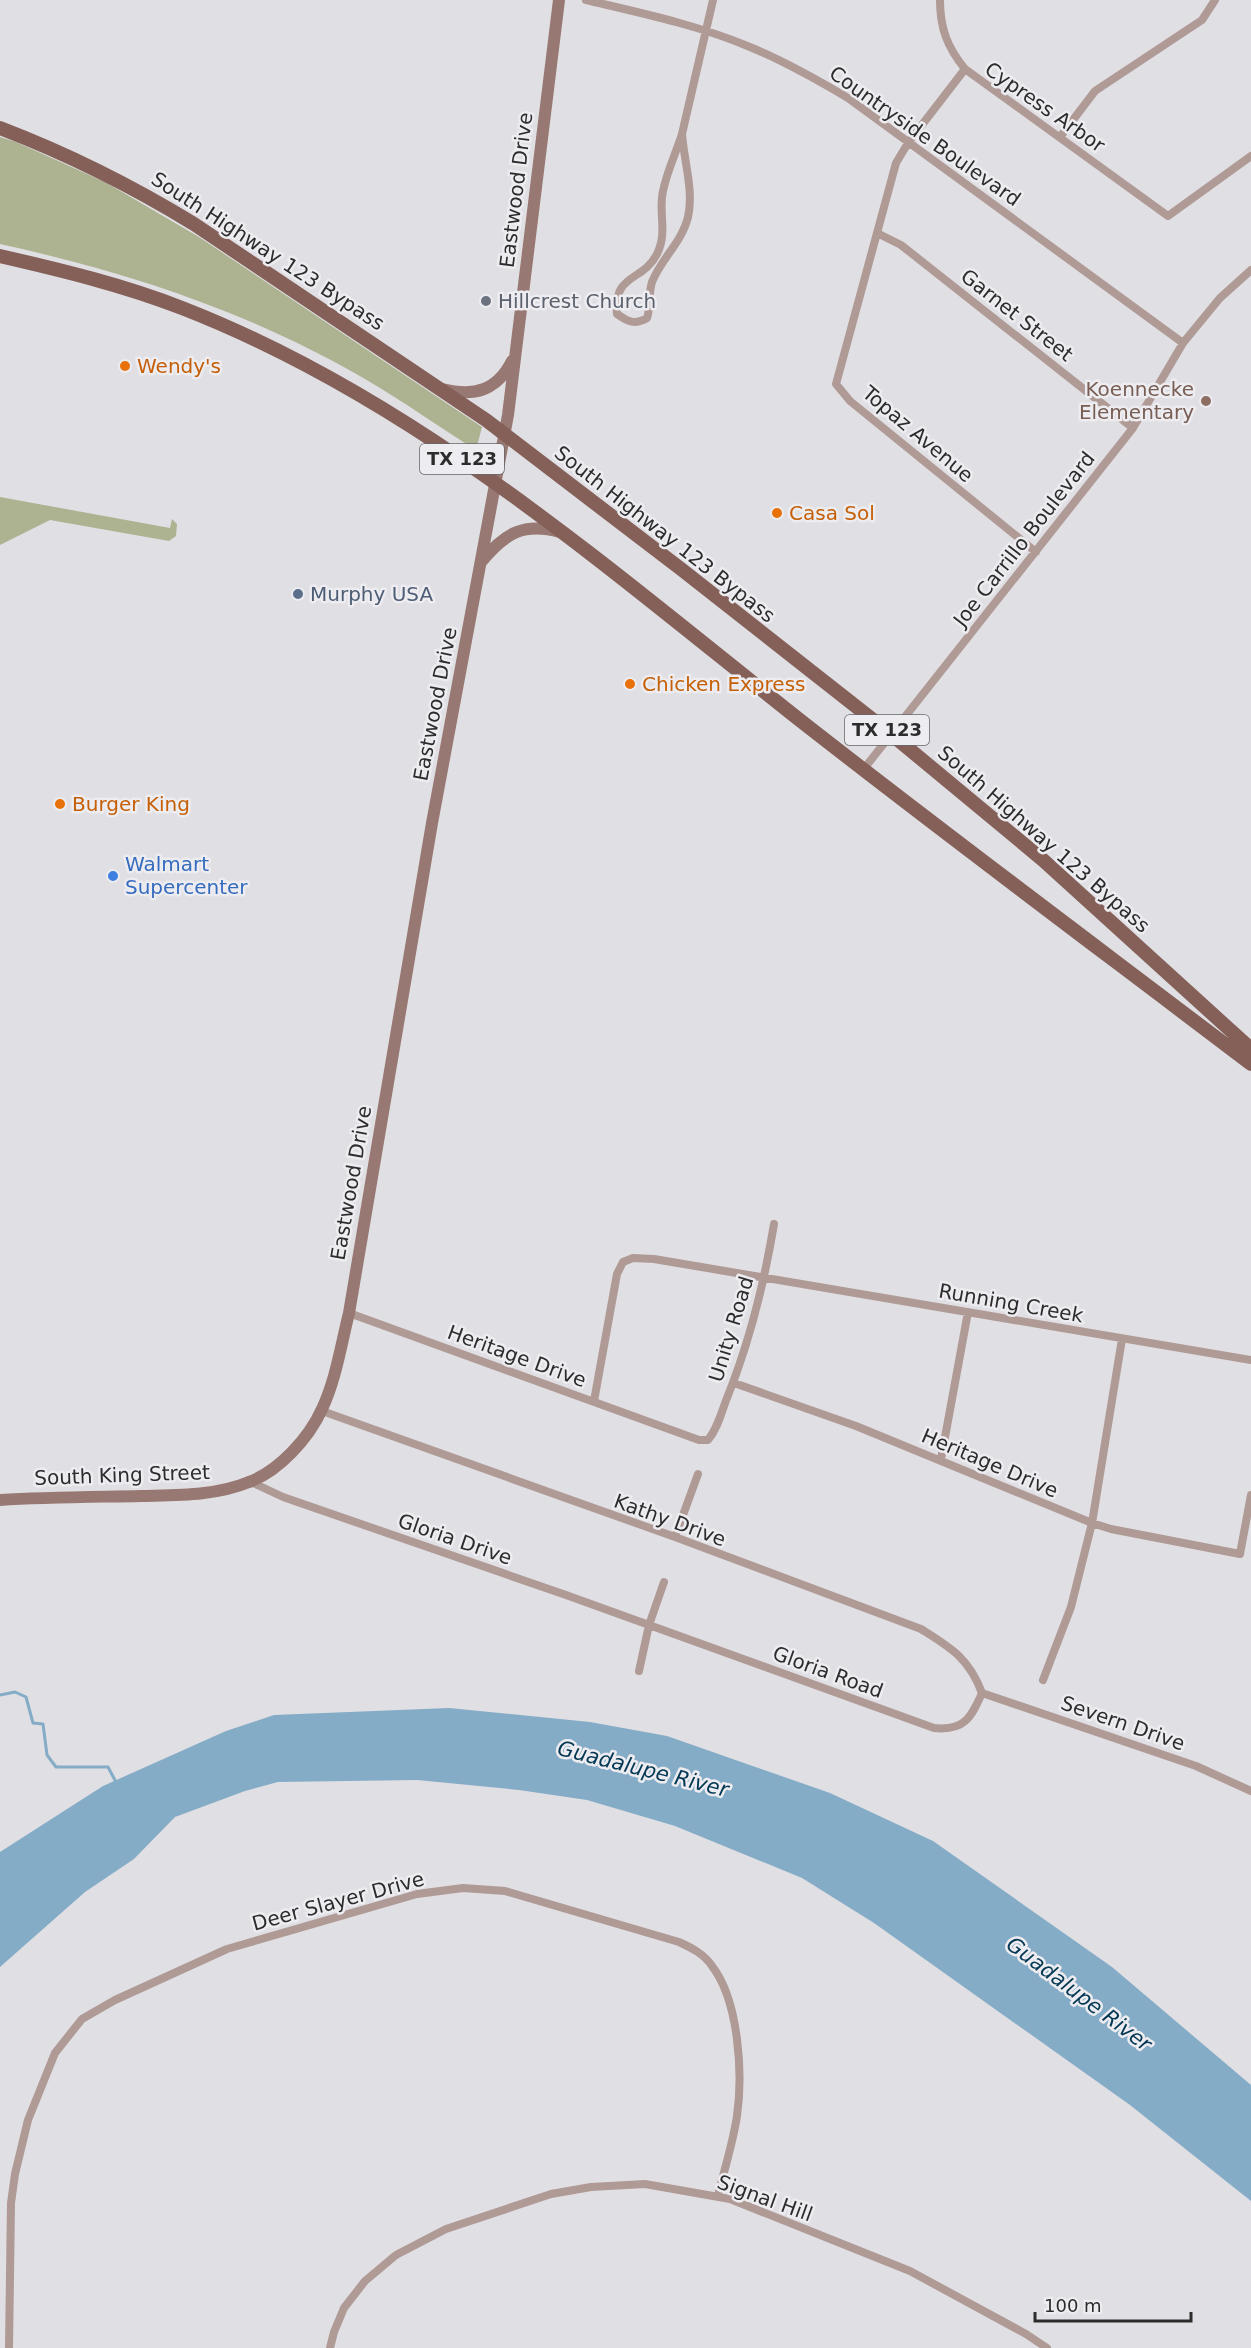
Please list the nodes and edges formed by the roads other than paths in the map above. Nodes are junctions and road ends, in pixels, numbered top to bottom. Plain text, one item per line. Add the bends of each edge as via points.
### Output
1 (559, 0) edge
2 (586, 0) edge
3 (713, 0) edge
4 (940, 0) edge
5 (1215, 0) edge
6 (705, 32) junction
7 (965, 69) junction
8 (0, 128) edge
9 (682, 134) junction
10 (1060, 137) junction
11 (908, 143) junction
12 (1251, 156) edge
13 (877, 233) junction
14 (0, 256) edge
15 (660, 259) junction
16 (1251, 270) edge
17 (1183, 343) junction
18 (516, 354) junction
19 (441, 389) junction
20 (1133, 428) junction
21 (505, 435) junction
22 (495, 483) junction
23 (561, 532) junction
24 (1036, 552) junction
25 (480, 565) junction
26 (891, 734) junction
27 (863, 770) junction
28 (1251, 1048) edge
29 (1251, 1065) edge
30 (774, 1224) dead end
31 (764, 1279) junction
32 (968, 1312) junction
33 (349, 1313) junction
34 (1122, 1339) junction
35 (1251, 1360) edge
36 (734, 1383) junction
37 (594, 1401) junction
38 (322, 1411) junction
39 (708, 1440) joint
40 (941, 1459) junction
41 (698, 1474) dead end
42 (251, 1482) junction
43 (1251, 1495) edge
44 (0, 1500) edge
45 (1092, 1523) junction
46 (675, 1537) junction
47 (664, 1582) dead end
48 (649, 1625) junction
49 (639, 1671) dead end
50 (1044, 1680) dead end
51 (982, 1693) junction
52 (1251, 1791) edge
53 (718, 2196) junction
54 (4, 2327) edge
55 (9, 2348) edge
56 (330, 2348) edge
57 (1047, 2348) edge

1 - 18 main road, Eastwood Drive
2 - 6 street, Countryside Boulevard
3 - 6 street
4 - 7 street, Cypress Arbor via 947,44
5 - 10 street via 1202,20 1095,91
6 - 9 street
6 - 11 street, Countryside Boulevard via 748,46 808,74
7 - 10 street, Cypress Arbor
7 - 11 street, Topaz Avenue
8 - 19 main road, South Highway 123 Bypass / TX 123 via 79,161 157,201
9 - 15 street via 663,191
9 - 15 street via 690,198 688,217 683,233
10 - 12 street, Cypress Arbor via 1168,216
11 - 13 street, Topaz Avenue via 896,163
11 - 17 street, Countryside Boulevard
13 - 20 street, Garnet Street via 901,245
13 - 24 street, Topaz Avenue via 836,384 850,401
14 - 22 main road, TX 123 via 139,292 210,319 367,398
15 - 15 street via 620,287 617,314 627,321 638,323 647,318
16 - 17 street, Joe Carrillo Boulevard via 1220,298
17 - 20 street, Joe Carrillo Boulevard
18 - 19 main road via 503,376 486,389 467,393
18 - 21 main road, Eastwood Drive
19 - 21 main road, South Highway 123 Bypass / TX 123
20 - 24 street, Joe Carrillo Boulevard
21 - 22 main road, Eastwood Drive
21 - 26 main road, South Highway 123 Bypass / TX 123
22 - 23 main road, TX 123
22 - 25 main road, Eastwood Drive
23 - 25 main road via 538,528 517,531 499,542
23 - 27 main road, TX 123
24 - 26 street, Joe Carrillo Boulevard
25 - 33 main road, Eastwood Drive
26 - 27 street, Joe Carrillo Boulevard
26 - 28 main road, South Highway 123 Bypass / TX 123 via 1043,860
27 - 29 main road, TX 123
30 - 31 street, Unity Road
31 - 32 street, Running Creek
31 - 36 street, Unity Road
31 - 37 street, Running Creek via 654,1259 633,1258 623,1262 617,1274
32 - 34 street, Running Creek
32 - 40 street
33 - 37 street, Heritage Drive
33 - 38 main road, Eastwood Drive
34 - 35 street, Running Creek
34 - 45 street
36 - 39 street, Unity Road
36 - 40 street, Heritage Drive
37 - 39 street, Heritage Drive
38 - 42 main road, South King Street via 283,1460
38 - 46 street, Kathy Drive
40 - 45 street, Heritage Drive
41 - 46 street
42 - 44 main road, South King Street via 230,1489 186,1494
42 - 48 street, Gloria Drive via 282,1497
43 - 45 street, Heritage Drive via 1240,1554
45 - 50 street via 1071,1607
46 - 51 street, Kathy Drive via 921,1629 964,1660 976,1675
47 - 48 street
48 - 49 street
48 - 51 street, Gloria Road via 934,1728 961,1726
51 - 52 street, Severn Drive via 1196,1766
53 - 54 street, Deer Slayer Drive via 736,2118 740,2075 734,2022 720,1978 711,1964 679,1942 505,1891 463,1888 417,1894 227,1949 82,2019 56,2053 28,2120 11,2203
53 - 56 street, Signal Hill via 645,2184 591,2187 551,2194 446,2229 396,2255 365,2281 345,2308
53 - 57 street, Signal Hill via 910,2271
54 - 55 street, Deer Slayer Drive

